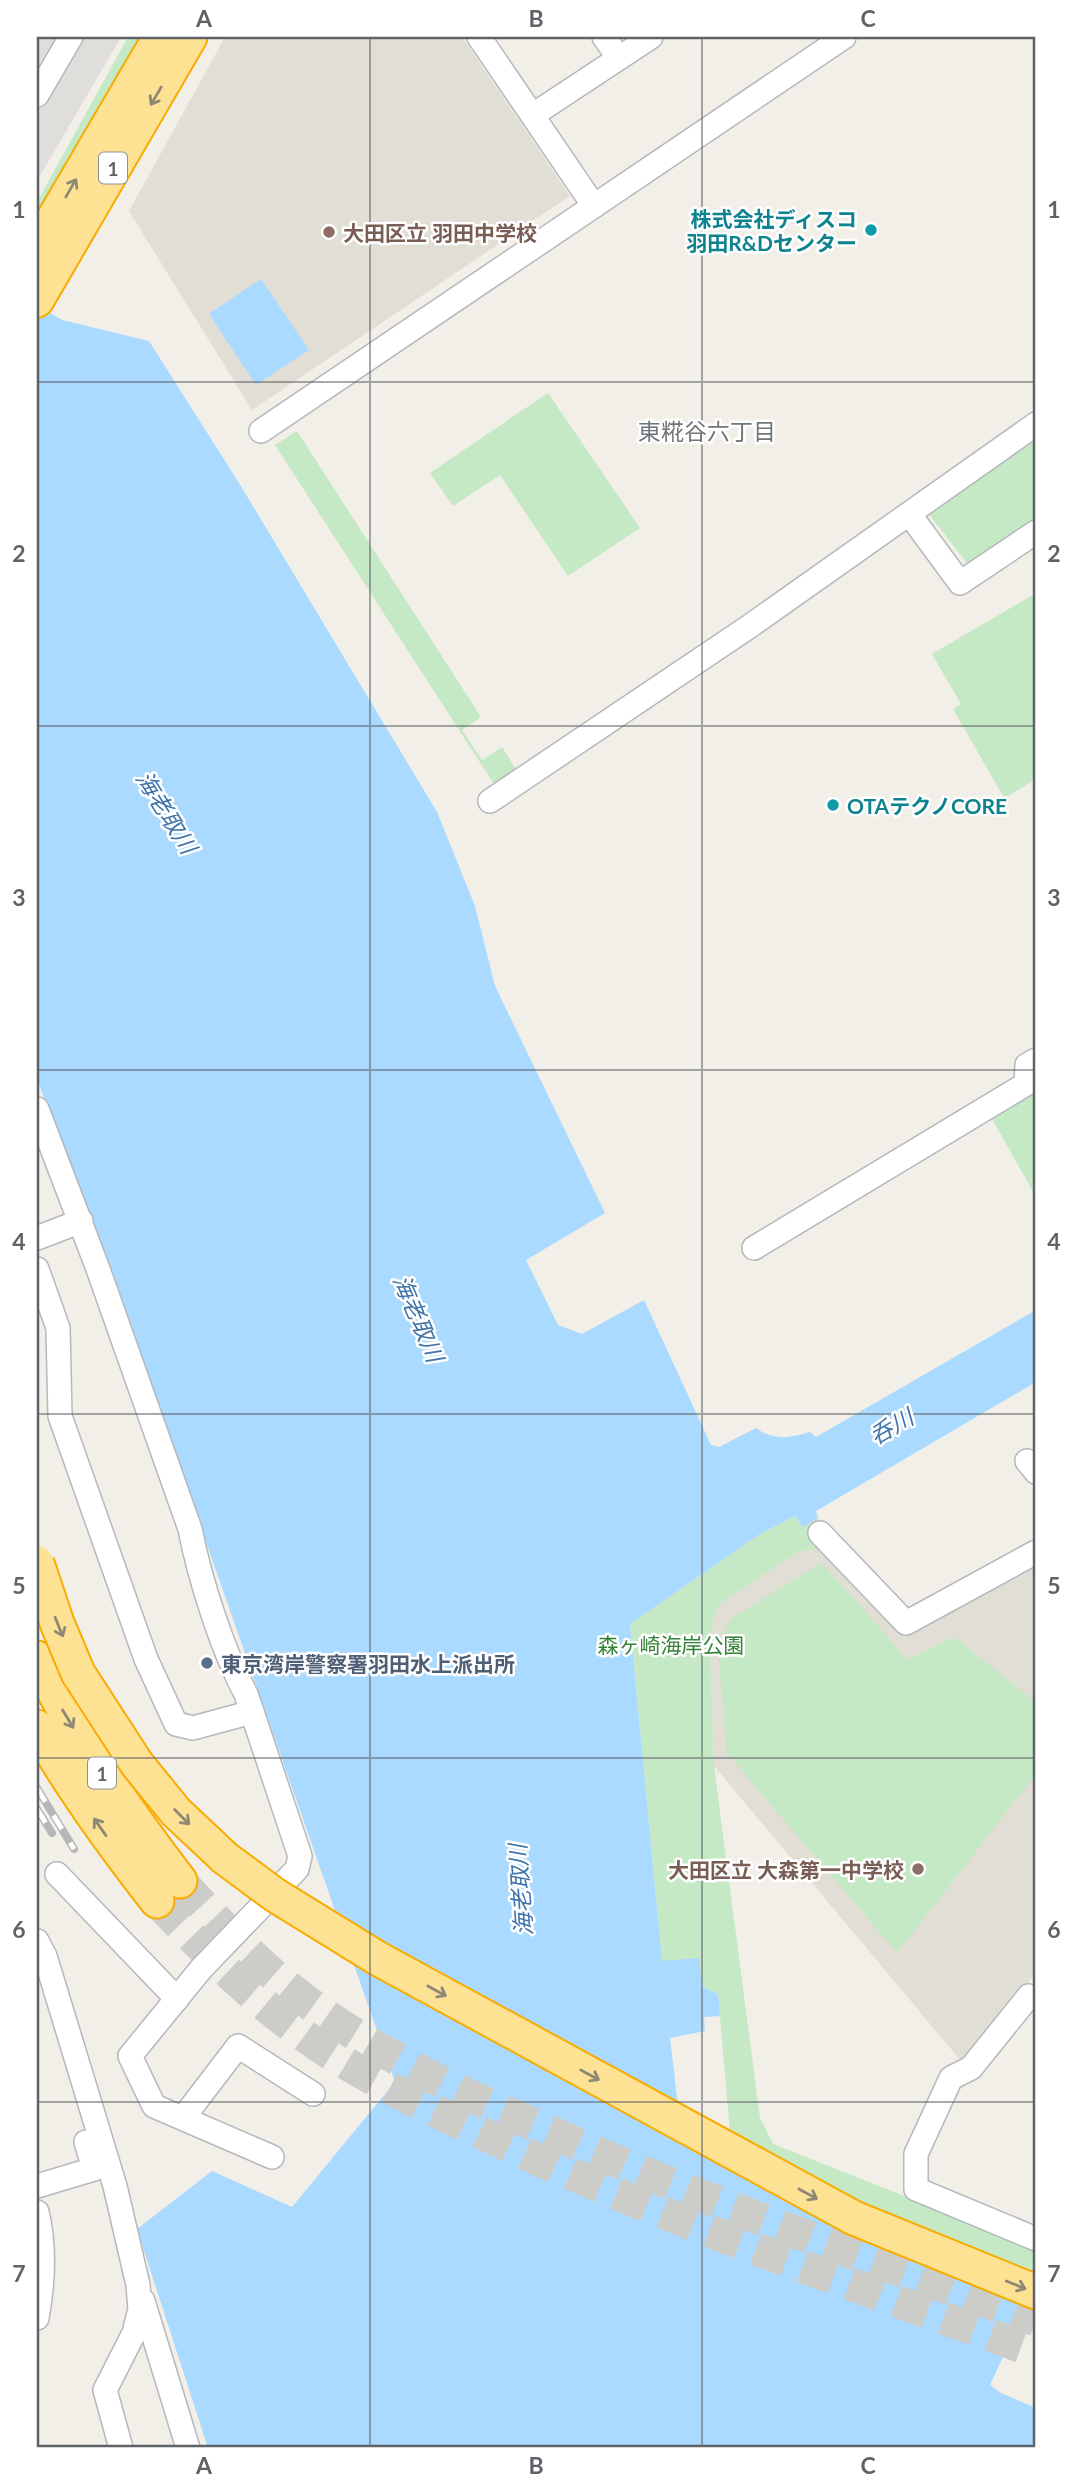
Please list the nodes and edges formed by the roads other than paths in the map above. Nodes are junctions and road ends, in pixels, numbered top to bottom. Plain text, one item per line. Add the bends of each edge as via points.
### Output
1 (71, 37) edge
2 (160, 37) edge
3 (190, 37) edge
4 (479, 37) edge
5 (604, 37) edge
6 (651, 37) edge
7 (844, 37) edge
8 (619, 58) junction
9 (37, 95) edge
10 (533, 115) junction
11 (594, 206) junction
12 (37, 247) edge
13 (37, 300) edge
14 (1036, 424) edge
15 (261, 431) dead end
16 (914, 521) junction
17 (1036, 532) edge
18 (490, 801) dead end
19 (1036, 1060) edge
20 (37, 1108) edge
21 (81, 1221) junction
22 (37, 1238) edge
23 (754, 1248) dead end
24 (37, 1269) edge
25 (820, 1533) dead end
26 (1036, 1552) edge
27 (37, 1563) edge
28 (37, 1658) edge
29 (252, 1712) junction
30 (37, 1727) edge
31 (57, 1874) dead end
32 (37, 1941) edge
33 (37, 1975) edge
34 (1034, 1993) edge
35 (177, 1999) junction
36 (313, 2094) dead end
37 (183, 2118) junction
38 (272, 2157) dead end
39 (37, 2186) edge
40 (37, 2212) edge
41 (1036, 2239) edge
42 (138, 2285) junction
43 (1036, 2292) edge
44 (37, 2318) edge
45 (121, 2448) edge
46 (188, 2448) edge

1 - 9 street
12 -> 2 highway, 1
3 -> 13 highway, 1
4 - 10 street
5 - 8 street
6 - 8 street
7 - 11 street
8 - 10 street
10 - 11 street
11 - 15 street
14 - 16 street via 983,460
16 - 17 street via 960,583
16 - 18 street
19 - 23 street via 1027,1065 1026,1084
20 - 21 street
21 - 22 street
21 - 29 street
24 - 29 street via 58,1328 60,1416 146,1659 176,1724 194,1728
25 - 26 street via 906,1623
27 -> 43 highway, bridge via 78,1673 137,1764 186,1821 225,1858 275,1895 377,1958 854,2218
28 -> 30 highway, 1 via 169,1891 107,1838
29 - 35 street via 300,1856 297,1869
31 - 35 street
32 - 42 street via 115,2186
33 - 39 street via 94,2169
34 - 41 street via 971,2068 951,2078 916,2154 916,2189
35 - 37 street via 130,2056 154,2106
36 - 37 street via 238,2046
37 - 38 street
40 - 44 street via 41,2253
42 - 45 street via 140,2309 134,2333 105,2390
42 - 46 street

